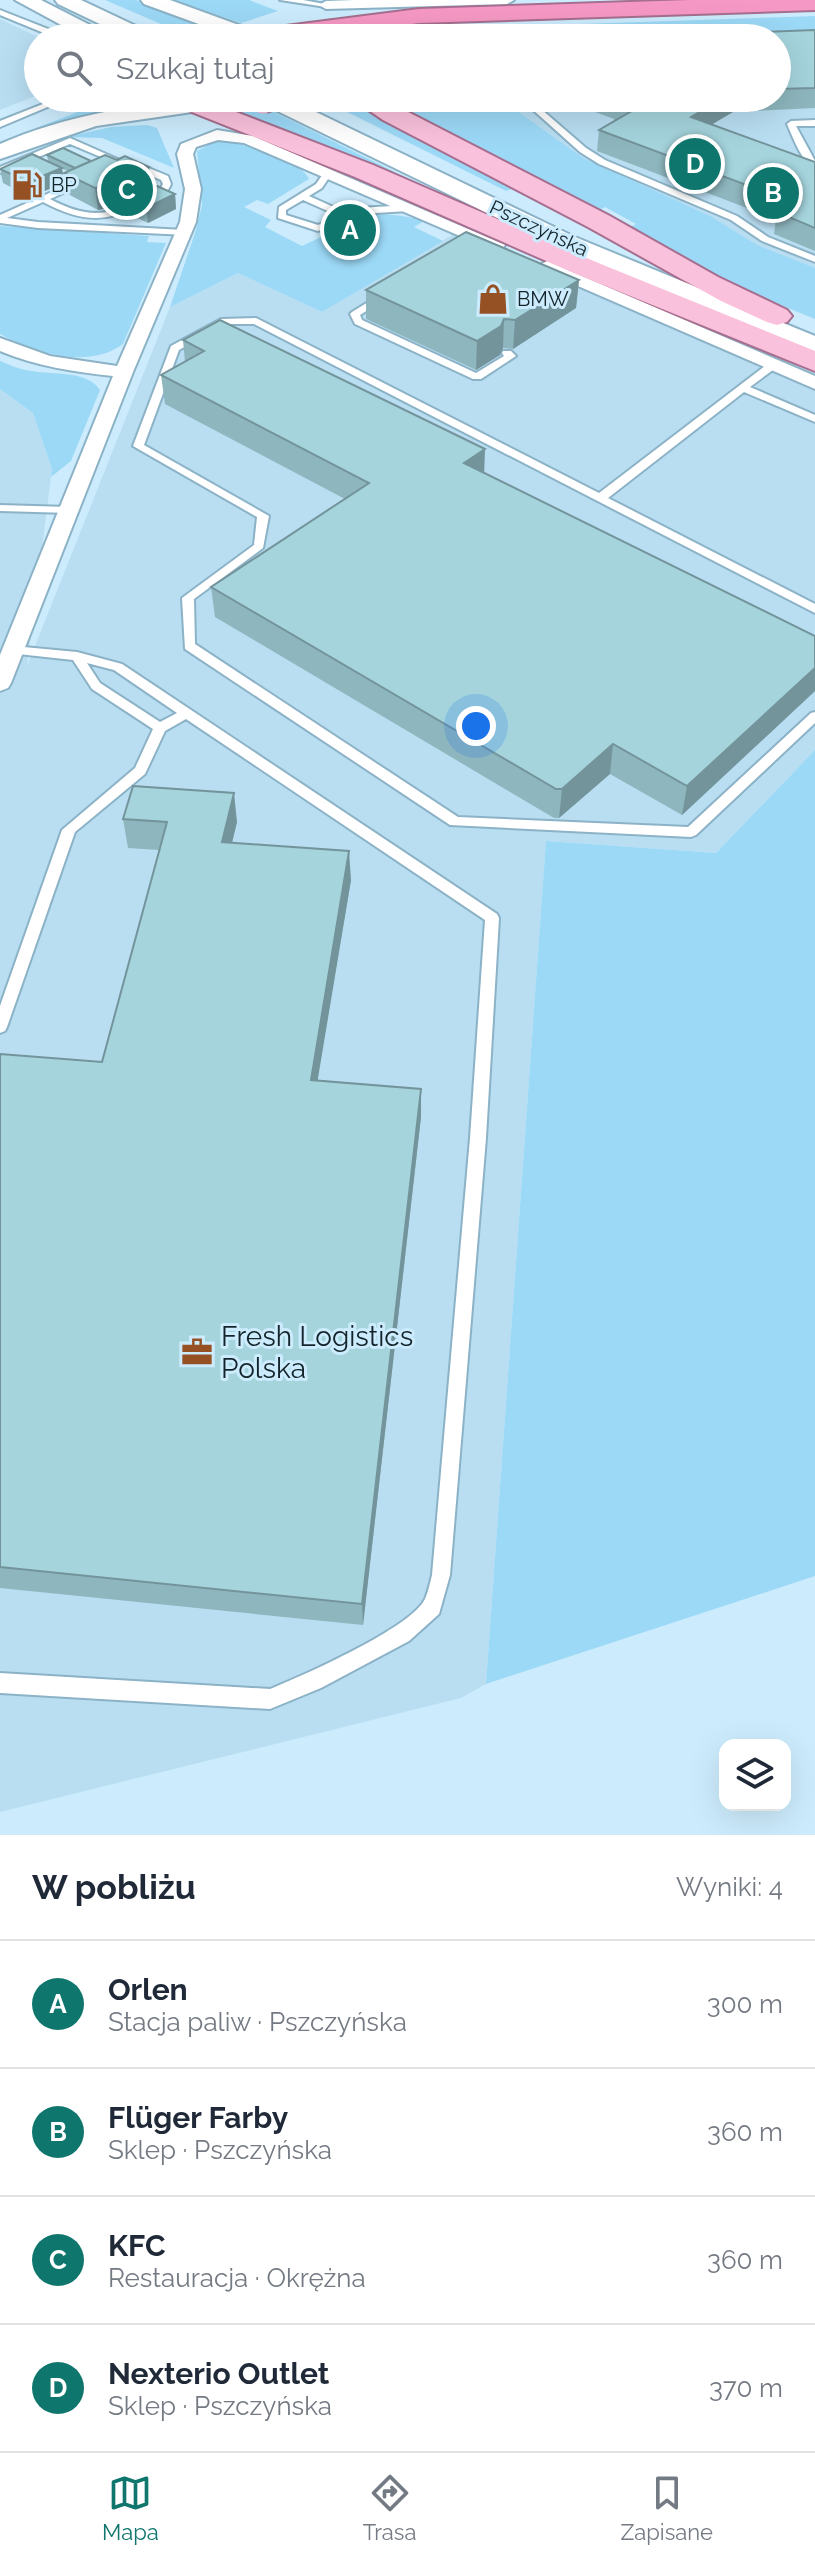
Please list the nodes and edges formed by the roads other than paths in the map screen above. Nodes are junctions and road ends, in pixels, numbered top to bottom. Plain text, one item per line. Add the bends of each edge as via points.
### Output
1 (25, 0) edge
2 (65, 0) edge
3 (90, 0) edge
4 (151, 0) edge
5 (284, 0) edge
6 (507, 0) edge
7 (815, 3) edge
8 (326, 5) joint
9 (0, 12) edge
10 (815, 12) edge
11 (29, 24) edge
12 (70, 24) edge
13 (116, 24) edge
14 (141, 24) edge
15 (219, 24) edge
16 (357, 24) edge
17 (482, 24) edge
18 (30, 112) edge
19 (67, 112) edge
20 (128, 112) edge
21 (214, 112) edge
22 (295, 112) edge
23 (325, 112) edge
24 (389, 112) edge
25 (539, 112) edge
26 (815, 123) edge
27 (0, 124) edge
28 (0, 137) edge
29 (0, 152) edge
30 (810, 155) edge
31 (27, 159) junction
32 (125, 162) junction
33 (40, 165) edge
34 (815, 167) edge
35 (113, 168) edge
36 (0, 170) edge
37 (328, 173) junction
38 (66, 177) edge
39 (90, 178) edge
40 (79, 183) junction
41 (304, 197) junction
42 (45, 200) junction
43 (408, 208) junction
44 (345, 215) junction
45 (0, 219) edge
46 (184, 233) junction
47 (815, 259) edge
48 (394, 291) edge
49 (736, 300) junction
50 (815, 331) edge
51 (0, 344) edge
52 (815, 346) edge
53 (507, 353) dead end
54 (815, 362) edge
55 (773, 365) junction
56 (124, 372) junction
57 (815, 383) edge
58 (743, 388) junction
59 (815, 419) edge
60 (599, 499) junction
61 (0, 508) edge
62 (69, 510) junction
63 (815, 609) edge
64 (13, 650) junction
65 (77, 656) junction
66 (0, 683) edge
67 (188, 712) junction
68 (815, 716) edge
69 (160, 728) junction
70 (0, 1027) edge
71 (0, 1683) edge

1 - 12 main road
2 - 13 main road
3 - 14 main road
4 - 15 main road
5 - 8 lane
6 - 8 street
7 - 16 highway via 419,16
9 - 11 lane
10 - 17 highway
18 - 27 lane
19 - 28 main road
20 - 29 main road via 71,123
21 - 54 main road
22 - 52 main road, Pszczyńska via 566,242
23 - 49 main road, Pszczyńska via 537,214
24 - 49 main road
25 - 47 lane via 602,162
26 - 30 lane via 791,124
30 - 34 lane
31 - 32 lane via 70,141
31 - 33 lane
31 - 36 lane
32 - 35 lane
32 - 42 lane via 165,178 164,191 106,217 69,214
37 - 41 lane
37 - 43 street
37 - 46 street via 236,136 193,142 185,149 193,189
38 - 40 lane
39 - 40 lane
40 - 42 lane
41 - 44 lane
41 - 44 lane via 282,209 281,216 318,228
42 - 45 lane
43 - 44 lane
43 - 55 street via 475,242
45 - 46 lane
46 - 56 street
48 - 53 lane via 355,314 358,322 477,377 511,356
49 - 50 main road, Pszczyńska
51 - 56 street via 38,361
55 - 57 street
55 - 58 lane
56 - 62 street
58 - 59 lane
58 - 60 lane
60 - 63 lane
60 - 68 lane via 256,321 224,321 175,348 138,446 263,516 259,546 188,598 189,646 455,822 691,832
61 - 62 lane
62 - 64 street
64 - 65 lane
64 - 66 street
65 - 67 lane via 118,667
65 - 69 lane via 96,686
67 - 69 lane
67 - 71 lane via 492,918 441,1575 432,1607 402,1634 270,1699
69 - 70 lane via 140,771 69,830

